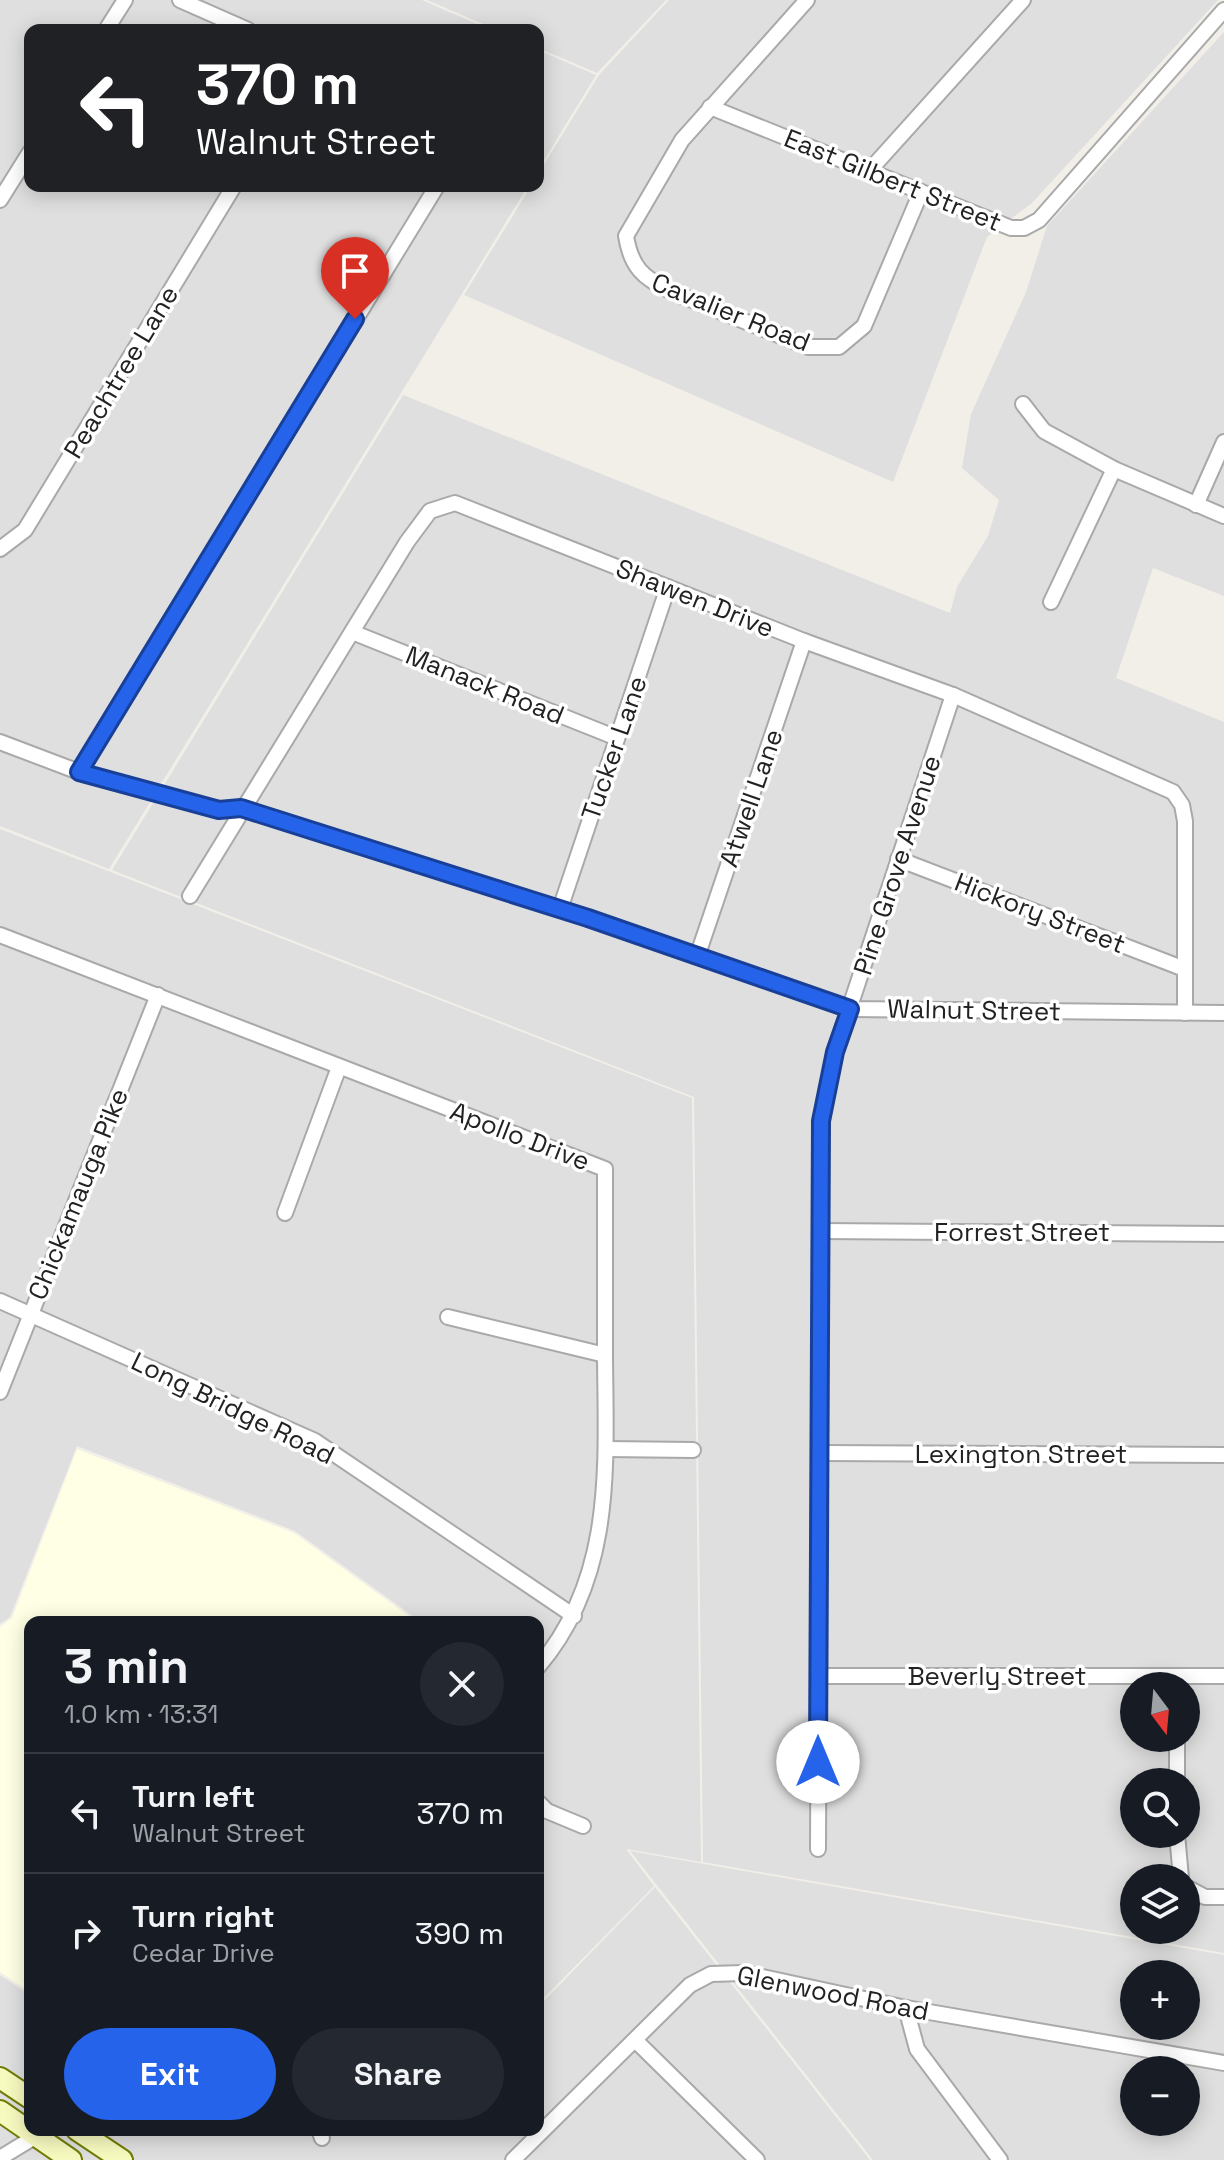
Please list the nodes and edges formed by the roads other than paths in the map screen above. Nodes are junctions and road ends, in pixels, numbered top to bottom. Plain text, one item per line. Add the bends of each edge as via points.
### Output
1 (125, 0) edge
2 (180, 0) edge
3 (807, 0) edge
4 (1023, 0) edge
5 (1224, 10) edge
6 (110, 24) edge
7 (234, 24) edge
8 (710, 107) junction
9 (24, 162) edge
10 (869, 171) junction
11 (230, 192) edge
12 (433, 192) edge
13 (921, 192) junction
14 (0, 200) edge
15 (1023, 404) dead end
16 (1224, 442) edge
17 (1114, 469) junction
18 (1196, 505) junction
19 (1224, 516) edge
20 (0, 549) edge
21 (668, 587) junction
22 (1051, 602) dead end
23 (352, 632) junction
24 (804, 641) junction
25 (953, 695) junction
26 (617, 738) junction
27 (0, 742) edge
28 (79, 772) junction
29 (241, 808) junction
30 (898, 859) junction
31 (190, 896) dead end
32 (560, 909) junction
33 (0, 935) edge
34 (698, 954) junction
35 (1182, 968) junction
36 (158, 995) junction
37 (850, 1009) junction
38 (1185, 1013) junction
39 (1224, 1013) edge
40 (339, 1067) junction
41 (285, 1213) dead end
42 (820, 1231) junction
43 (1224, 1234) edge
44 (0, 1301) edge
45 (30, 1314) junction
46 (448, 1317) dead end
47 (605, 1355) junction
48 (0, 1392) edge
49 (606, 1449) junction
50 (693, 1450) dead end
51 (819, 1453) junction
52 (1224, 1455) edge
53 (574, 1616) junction
54 (544, 1658) edge
55 (819, 1676) junction
56 (1224, 1676) edge
57 (1200, 1678) edge
58 (1120, 1680) edge
59 (544, 1808) edge
60 (583, 1826) dead end
61 (818, 1849) dead end
62 (1200, 1894) edge
63 (1224, 1897) edge
64 (906, 2008) junction
65 (635, 2040) junction
66 (1224, 2063) edge
67 (0, 2078) edge
68 (24, 2094) edge
69 (0, 2111) edge
70 (24, 2124) edge
71 (544, 2130) edge
72 (35, 2136) edge
73 (43, 2136) edge
74 (86, 2136) edge
75 (537, 2136) edge
76 (0, 2158) edge
77 (71, 2160) edge
78 (122, 2160) edge
79 (513, 2160) edge
80 (757, 2160) edge
81 (1000, 2160) edge

1 - 6 street
2 - 7 street
3 - 8 street, Cavalier Road
4 - 10 street
5 - 13 street, East Gilbert Street via 1039,220 1011,228
8 - 10 street, East Gilbert Street
8 - 13 street, Cavalier Road via 682,140 626,236 635,268 670,291 808,347 839,347 864,326
9 - 14 street
10 - 13 street, East Gilbert Street
11 - 20 street, Peachtree Lane via 25,530
12 - 28 street
15 - 17 street via 1044,431
16 - 18 street
17 - 18 street
17 - 22 street
18 - 19 street
21 - 23 street, Shawen Drive via 476,510 442,504 430,511 407,542
21 - 24 street, Shawen Drive
21 - 26 street, Tucker Lane
23 - 26 street, Manack Road
23 - 29 street, Shawen Drive
24 - 25 street, Shawen Drive
24 - 34 street, Atwell Lane
25 - 30 street, Pine Grove Avenue
25 - 35 street, Shawen Drive via 1173,792 1185,821
26 - 32 street, Tucker Lane
27 - 28 street, Walnut Street
28 - 29 street, Walnut Street via 219,810
29 - 31 street, Shawen Drive
29 - 32 street, Walnut Street
30 - 35 street, Hickory Street
30 - 37 street, Pine Grove Avenue
32 - 34 street, Walnut Street
33 - 36 street, Apollo Drive
34 - 37 street, Walnut Street
35 - 38 street, Shawen Drive
36 - 40 street, Apollo Drive
36 - 45 street, Chickamauga Pike
37 - 38 street, Walnut Street
37 - 42 street, Pine Grove Avenue via 823,1109
38 - 39 street, Walnut Street
40 - 41 street
40 - 47 street, Apollo Drive via 605,1169
42 - 43 street, Forrest Street
42 - 51 street, Pine Grove Avenue
44 - 45 street, Long Bridge Road
45 - 48 street, Chickamauga Pike
45 - 53 street, Long Bridge Road via 315,1441
46 - 47 street
47 - 49 street, Apollo Drive
49 - 50 street
49 - 53 street, Apollo Drive via 597,1550
51 - 52 street, Lexington Street
51 - 55 street, Pine Grove Avenue
53 - 54 street, Apollo Drive
55 - 58 street, Beverly Street
55 - 61 street, Pine Grove Avenue
56 - 57 street, Beverly Street
59 - 60 street
62 - 63 street
64 - 65 street, Glenwood Road via 727,1972 690,1985
64 - 66 street, Glenwood Road
64 - 81 street via 917,2049
65 - 71 street, Glenwood Road
65 - 80 street
67 - 68 street
69 - 70 street
72 - 76 street
73 - 77 street
74 - 78 street
75 - 79 street, Glenwood Road

